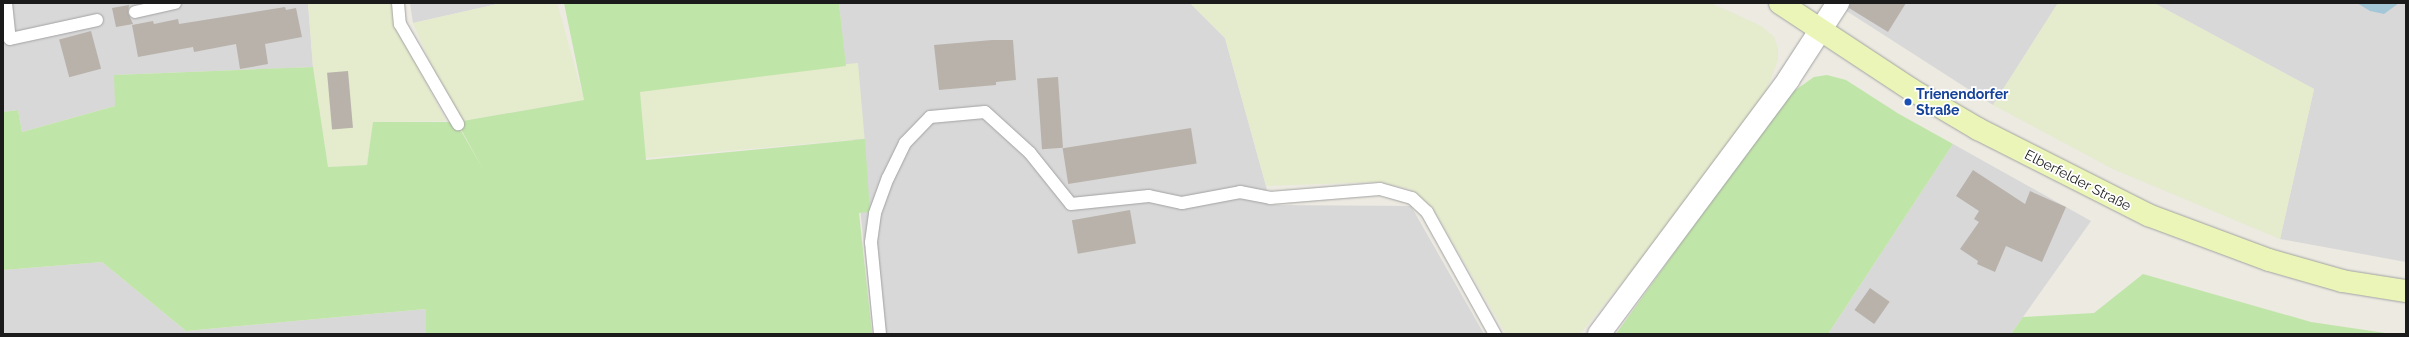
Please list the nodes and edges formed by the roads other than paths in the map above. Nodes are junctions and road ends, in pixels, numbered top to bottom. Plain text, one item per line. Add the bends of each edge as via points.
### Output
1 (6, 3) edge
2 (175, 3) edge
3 (398, 3) edge
4 (1780, 3) edge
5 (1838, 3) edge
6 (135, 12) dead end
7 (97, 20) dead end
8 (1819, 30) junction
9 (458, 124) dead end
10 (2406, 291) edge
11 (880, 334) edge
12 (1496, 334) edge
13 (1599, 334) edge

1 - 7 lane via 10,39
2 - 6 lane
3 - 9 lane via 400,24
4 - 8 main road, Elberfelder Straße
5 - 8 street
8 - 10 main road, Elberfelder Straße via 1978,129 2148,215 2269,260 2342,281
8 - 13 street via 1788,80
11 - 12 lane via 871,242 875,213 888,178 905,144 930,117 985,112 1030,153 1071,204 1149,196 1182,203 1240,192 1270,198 1380,189 1412,198 1426,212

